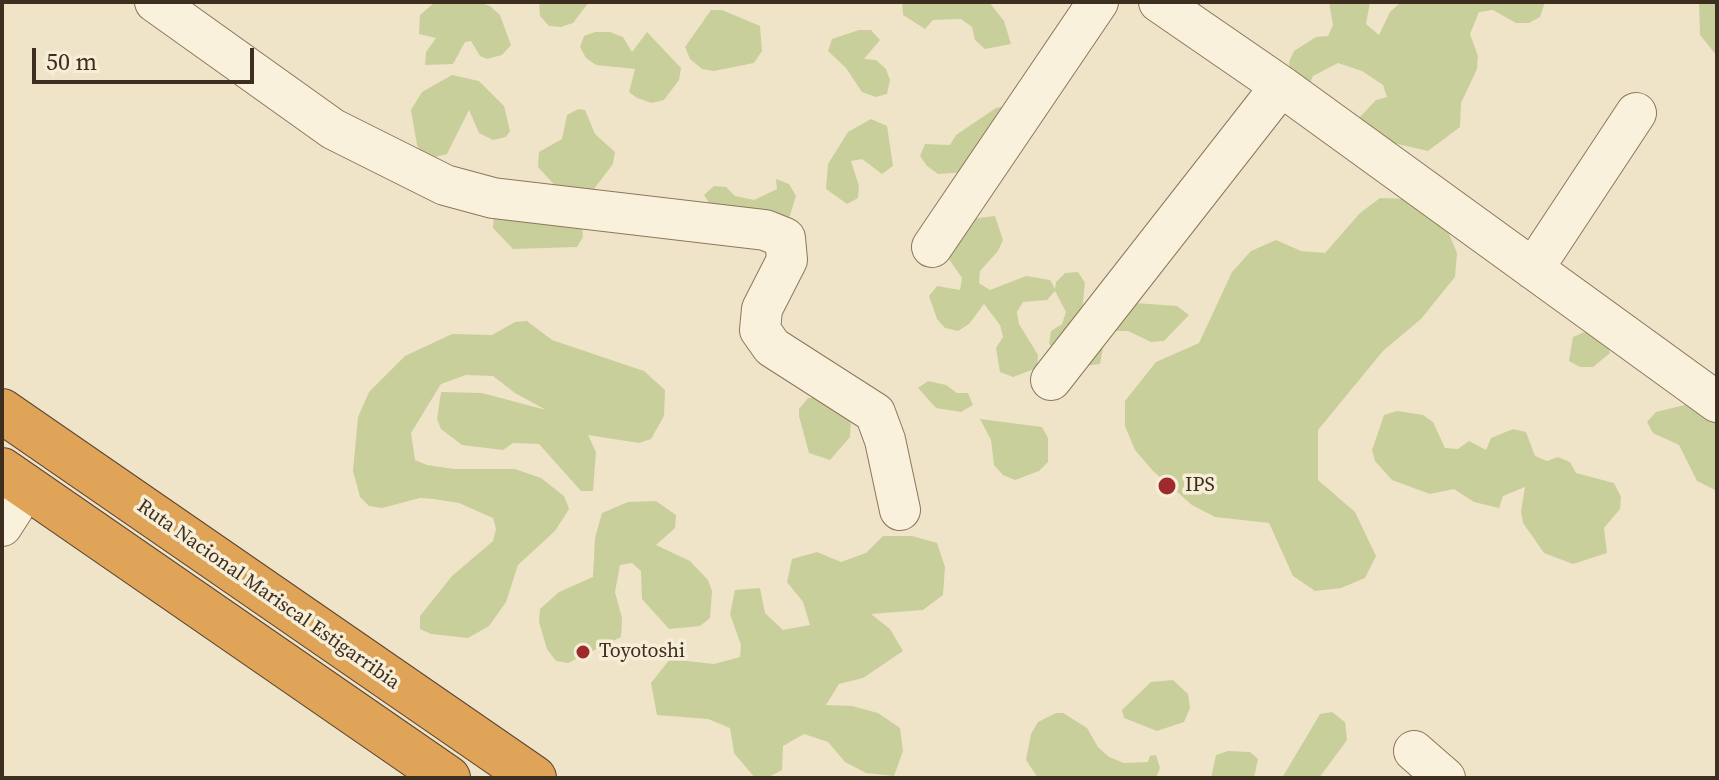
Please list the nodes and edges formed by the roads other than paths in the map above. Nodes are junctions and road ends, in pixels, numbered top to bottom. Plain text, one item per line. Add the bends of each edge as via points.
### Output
1 (155, 2) edge
2 (1098, 2) edge
3 (1159, 2) edge
4 (1281, 86) junction
5 (1636, 113) dead end
6 (932, 247) dead end
7 (1533, 269) junction
8 (1051, 380) dead end
9 (1717, 402) edge
10 (2, 411) edge
11 (14, 479) edge
12 (900, 510) dead end
13 (2, 526) edge
14 (1414, 751) dead end
15 (448, 778) edge
16 (534, 778) edge
17 (1445, 778) edge

1 - 12 street via 333,129 445,185 493,198 765,230 785,238 787,260 762,309 760,330 772,347 875,413
2 - 6 street
3 - 4 street
4 - 7 street
4 - 8 street
5 - 7 street
7 - 9 street
10 - 16 highway, Ruta Nacional Mariscal Estigarribia
11 - 13 street
11 - 15 highway
14 - 17 street

